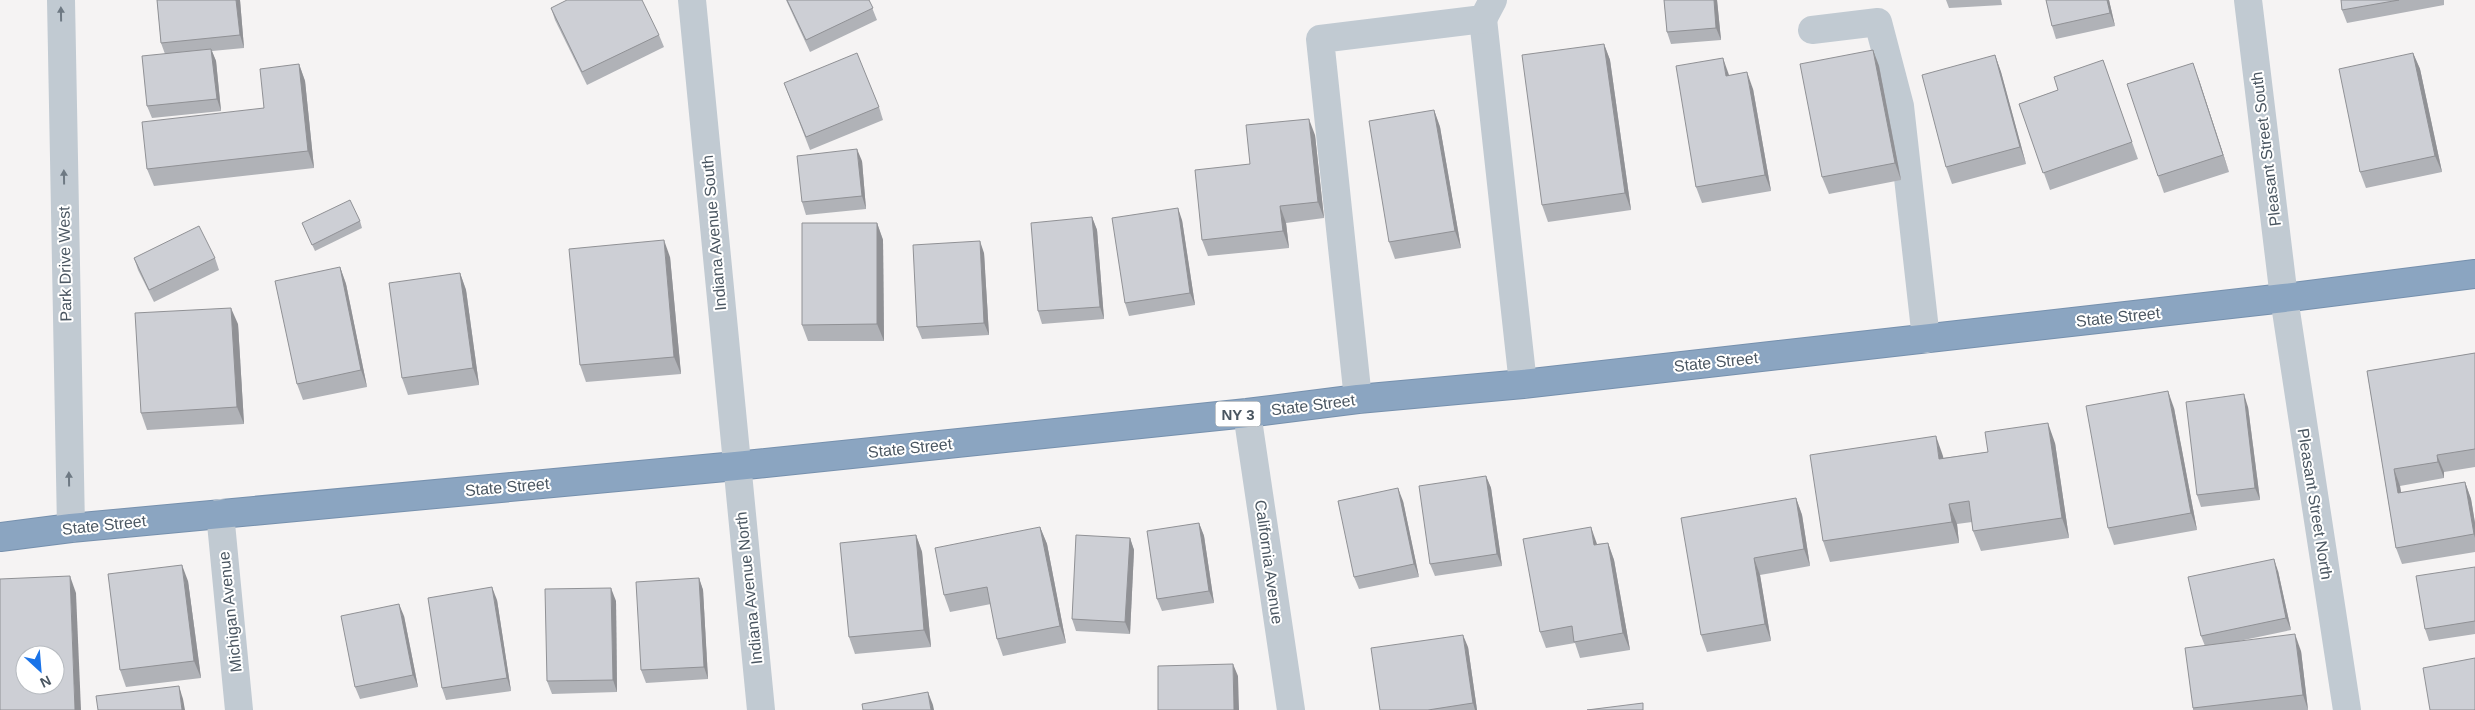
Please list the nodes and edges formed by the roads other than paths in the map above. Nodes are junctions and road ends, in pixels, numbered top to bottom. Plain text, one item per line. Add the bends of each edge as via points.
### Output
1 (61, 0) edge
2 (692, 0) edge
3 (2248, 0) edge
4 (1488, 9) edge
5 (1812, 30) dead end
6 (2475, 274) edge
7 (2284, 298) junction
8 (1926, 338) junction
9 (1523, 384) junction
10 (1358, 399) junction
11 (1247, 414) junction
12 (736, 466) junction
13 (220, 513) junction
14 (71, 528) junction
15 (0, 537) edge
16 (239, 710) edge
17 (762, 710) edge
18 (1291, 710) edge
19 (2347, 710) edge

14 -> 1 street, Park Drive West
2 - 12 street, Indiana Avenue South
3 - 7 street, Pleasant Street South
4 - 9 street
4 - 10 street via 1320,38
5 - 8 street via 1878,22 1900,106
6 - 7 highway, State Street / NY 3
7 - 8 highway, State Street / NY 3
7 - 19 street, Pleasant Street North
8 - 9 highway, State Street / NY 3
9 - 10 highway, State Street / NY 3
10 - 11 highway, State Street / NY 3
11 - 12 highway, State Street / NY 3
11 - 18 street, California Avenue
12 - 13 highway, State Street / NY 3
12 - 17 street, Indiana Avenue North
13 - 14 highway, State Street / NY 3
13 - 16 street, Michigan Avenue
14 - 15 highway, State Street / NY 3

